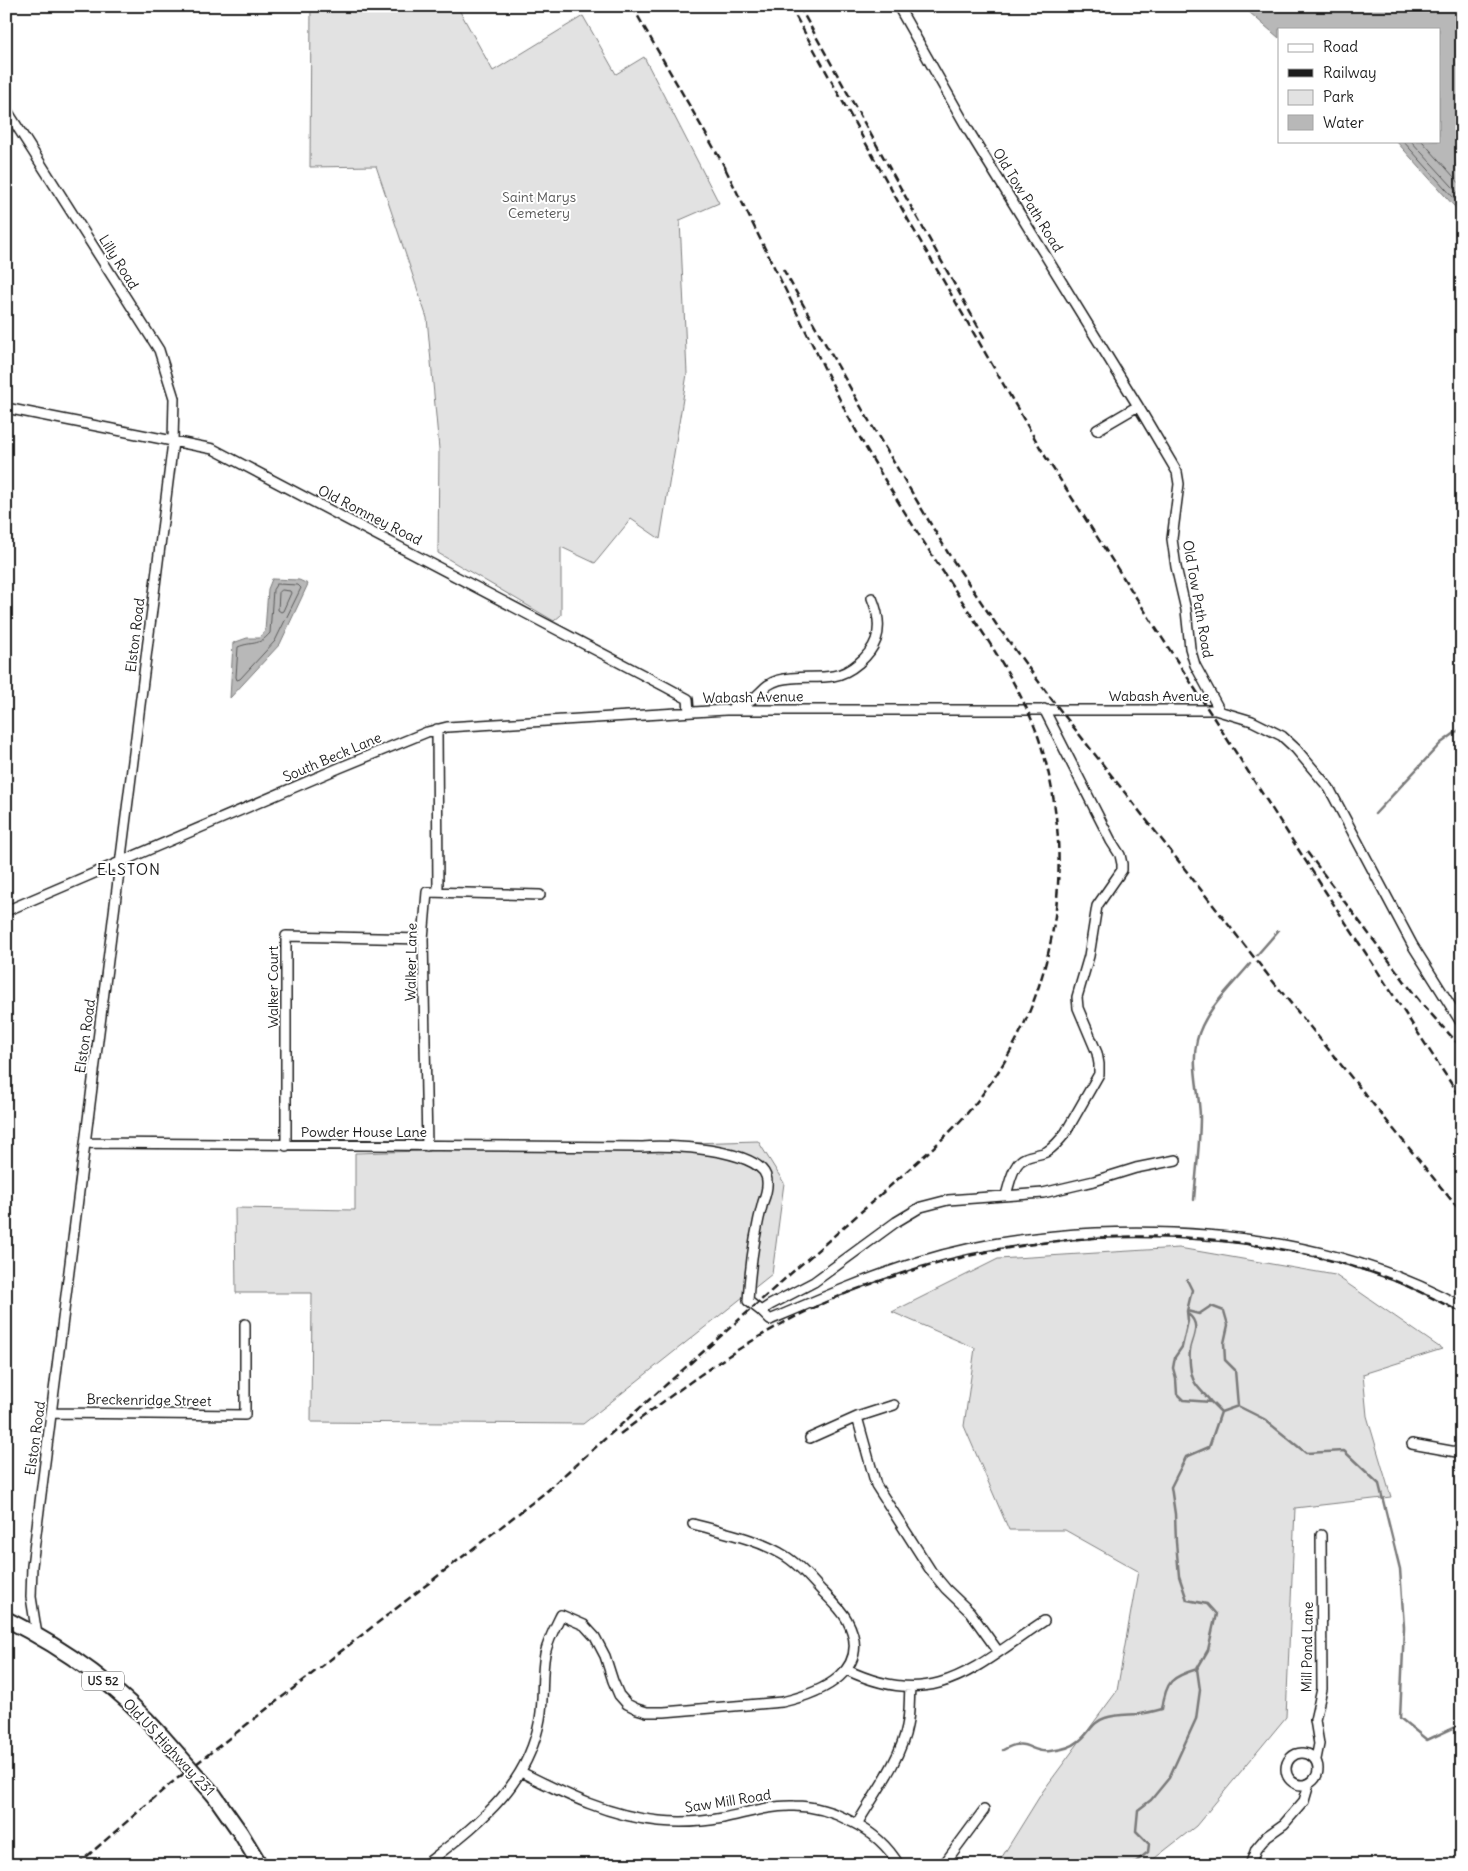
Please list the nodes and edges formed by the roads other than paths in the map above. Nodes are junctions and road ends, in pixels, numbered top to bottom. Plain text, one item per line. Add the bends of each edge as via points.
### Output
1 (898, 6) edge
2 (6, 109) edge
3 (1138, 406) junction
4 (6, 408) edge
5 (1097, 430) dead end
6 (173, 442) junction
7 (872, 598) dead end
8 (1044, 709) junction
9 (726, 710) junction
10 (1220, 711) junction
11 (689, 712) junction
12 (437, 729) junction
13 (121, 862) junction
14 (438, 892) junction
15 (540, 895) dead end
16 (6, 911) edge
17 (424, 939) junction
18 (1462, 1024) edge
19 (84, 1143) junction
20 (286, 1146) junction
21 (427, 1146) junction
22 (1176, 1160) dead end
23 (1006, 1195) junction
24 (1462, 1307) edge
25 (761, 1312) junction
26 (245, 1324) dead end
27 (894, 1405) dead end
28 (52, 1413) junction
29 (857, 1417) junction
30 (810, 1438) dead end
31 (1412, 1444) dead end
32 (1462, 1452) edge
33 (693, 1524) dead end
34 (1321, 1535) dead end
35 (6, 1620) edge
36 (1044, 1621) dead end
37 (36, 1635) junction
38 (998, 1651) junction
39 (847, 1670) junction
40 (910, 1687) junction
41 (1316, 1759) junction
42 (521, 1772) junction
43 (1309, 1784) junction
44 (984, 1810) dead end
45 (857, 1824) junction
46 (260, 1865) edge
47 (424, 1865) edge
48 (899, 1865) edge
49 (942, 1865) edge
50 (1250, 1865) edge

1 - 3 street, Old Tow Path Road via 970,132
2 - 6 street, Lilly Road via 159,350 174,398
3 - 5 street
3 - 10 street, Old Tow Path Road via 1179,479 1172,539 1190,648
4 - 6 street, Old Romney Road
6 - 11 street, Old Romney Road via 214,450 555,627 688,699
6 - 13 street, Elston Road
7 - 9 street via 878,622 876,639 855,666 836,675 780,680 765,686 751,701
8 - 9 street, Wabash Avenue
8 - 10 street, Wabash Avenue
8 - 23 street via 1122,864 1118,878 1097,906 1077,998 1097,1053 1099,1074 1059,1141 1047,1151 1028,1156 1016,1165
9 - 11 street, Wabash Avenue
10 - 18 street, Wabash Avenue via 1252,721 1282,736 1329,788 1413,946
11 - 12 street, South Beck Lane
12 - 13 street, South Beck Lane
12 - 14 street
13 - 16 street, South Beck Lane
13 - 19 street, Elston Road
14 - 15 street
14 - 17 street, Walker Lane via 427,892
17 - 20 street, Walker Court via 286,936
17 - 21 street, Walker Lane
19 - 20 street, Powder House Lane
19 - 28 street, Elston Road
20 - 21 street, Powder House Lane
21 - 25 street, Powder House Lane via 660,1145 704,1148 754,1164 766,1174 767,1188 755,1233 748,1301
22 - 23 street via 1061,1189
23 - 25 street via 948,1200 921,1207 814,1282
24 - 25 street via 1405,1280 1314,1250 1262,1240 1168,1232 1062,1235 956,1252 854,1284 770,1320
26 - 28 street, Breckenridge Street via 245,1415
27 - 29 street
28 - 37 street, Elston Road via 32,1566
29 - 30 street
29 - 38 street via 876,1485 931,1571 970,1612
31 - 32 street
33 - 39 street via 768,1547 803,1570 839,1609 849,1626 854,1652
34 - 41 street, Mill Pond Lane via 1322,1689 1315,1720 1319,1744
35 - 37 main road, Old US Highway 231 / US 52
36 - 38 street
37 - 46 main road, Old US Highway 231 / US 52, bridge via 117,1691 162,1736 214,1795
38 - 40 street via 947,1682
39 - 40 street via 888,1685
39 - 42 street via 828,1685 782,1702 647,1712 627,1704 620,1695 602,1649 590,1631 561,1615 545,1656 538,1729
40 - 45 street via 904,1738
41 - 43 street, Mill Pond Lane via 1318,1773
41 - 43 street via 1307,1753 1297,1753 1287,1764 1287,1775 1294,1783
42 - 45 street, Saw Mill Road via 586,1803 639,1818 703,1821 794,1806 829,1811
42 - 47 street via 488,1813
43 - 50 street, Mill Pond Lane via 1304,1801 1256,1849
44 - 49 street
45 - 48 street, Saw Mill Road via 885,1845

